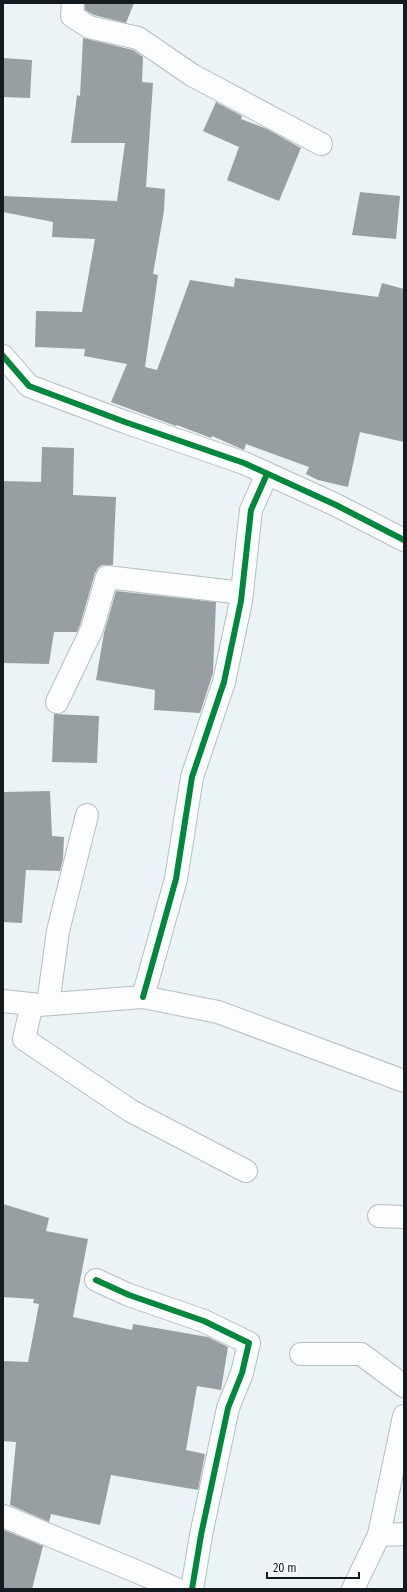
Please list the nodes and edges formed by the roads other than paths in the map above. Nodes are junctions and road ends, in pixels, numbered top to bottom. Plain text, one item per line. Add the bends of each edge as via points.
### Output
1 (73, 3) edge
2 (321, 144) dead end
3 (3, 356) edge
4 (266, 474) junction
5 (404, 540) edge
6 (242, 593) junction
7 (57, 702) dead end
8 (87, 815) dead end
9 (143, 997) junction
10 (3, 1002) edge
11 (40, 1004) junction
12 (404, 1081) edge
13 (246, 1171) dead end
14 (379, 1216) dead end
15 (404, 1217) edge
16 (96, 1280) dead end
17 (300, 1354) dead end
18 (404, 1386) edge
19 (404, 1416) edge
20 (3, 1516) edge
21 (404, 1534) edge
22 (379, 1535) junction
23 (176, 1589) edge
24 (192, 1589) edge
25 (354, 1589) edge

1 - 2 street via 72,16 89,27 138,38 192,75
3 - 4 street via 29,386 244,463
4 - 5 street via 336,505
4 - 6 street via 251,510
6 - 7 street via 107,577 92,629
6 - 9 street via 224,682 192,777 176,879
8 - 11 street
9 - 11 street
9 - 12 street via 218,1012
10 - 11 street
11 - 13 street via 24,1039 131,1111
14 - 15 street
16 - 24 street via 129,1295 204,1321 249,1343 242,1374 228,1408
17 - 18 street via 361,1354
19 - 22 street
20 - 23 street
21 - 22 street
22 - 25 street

